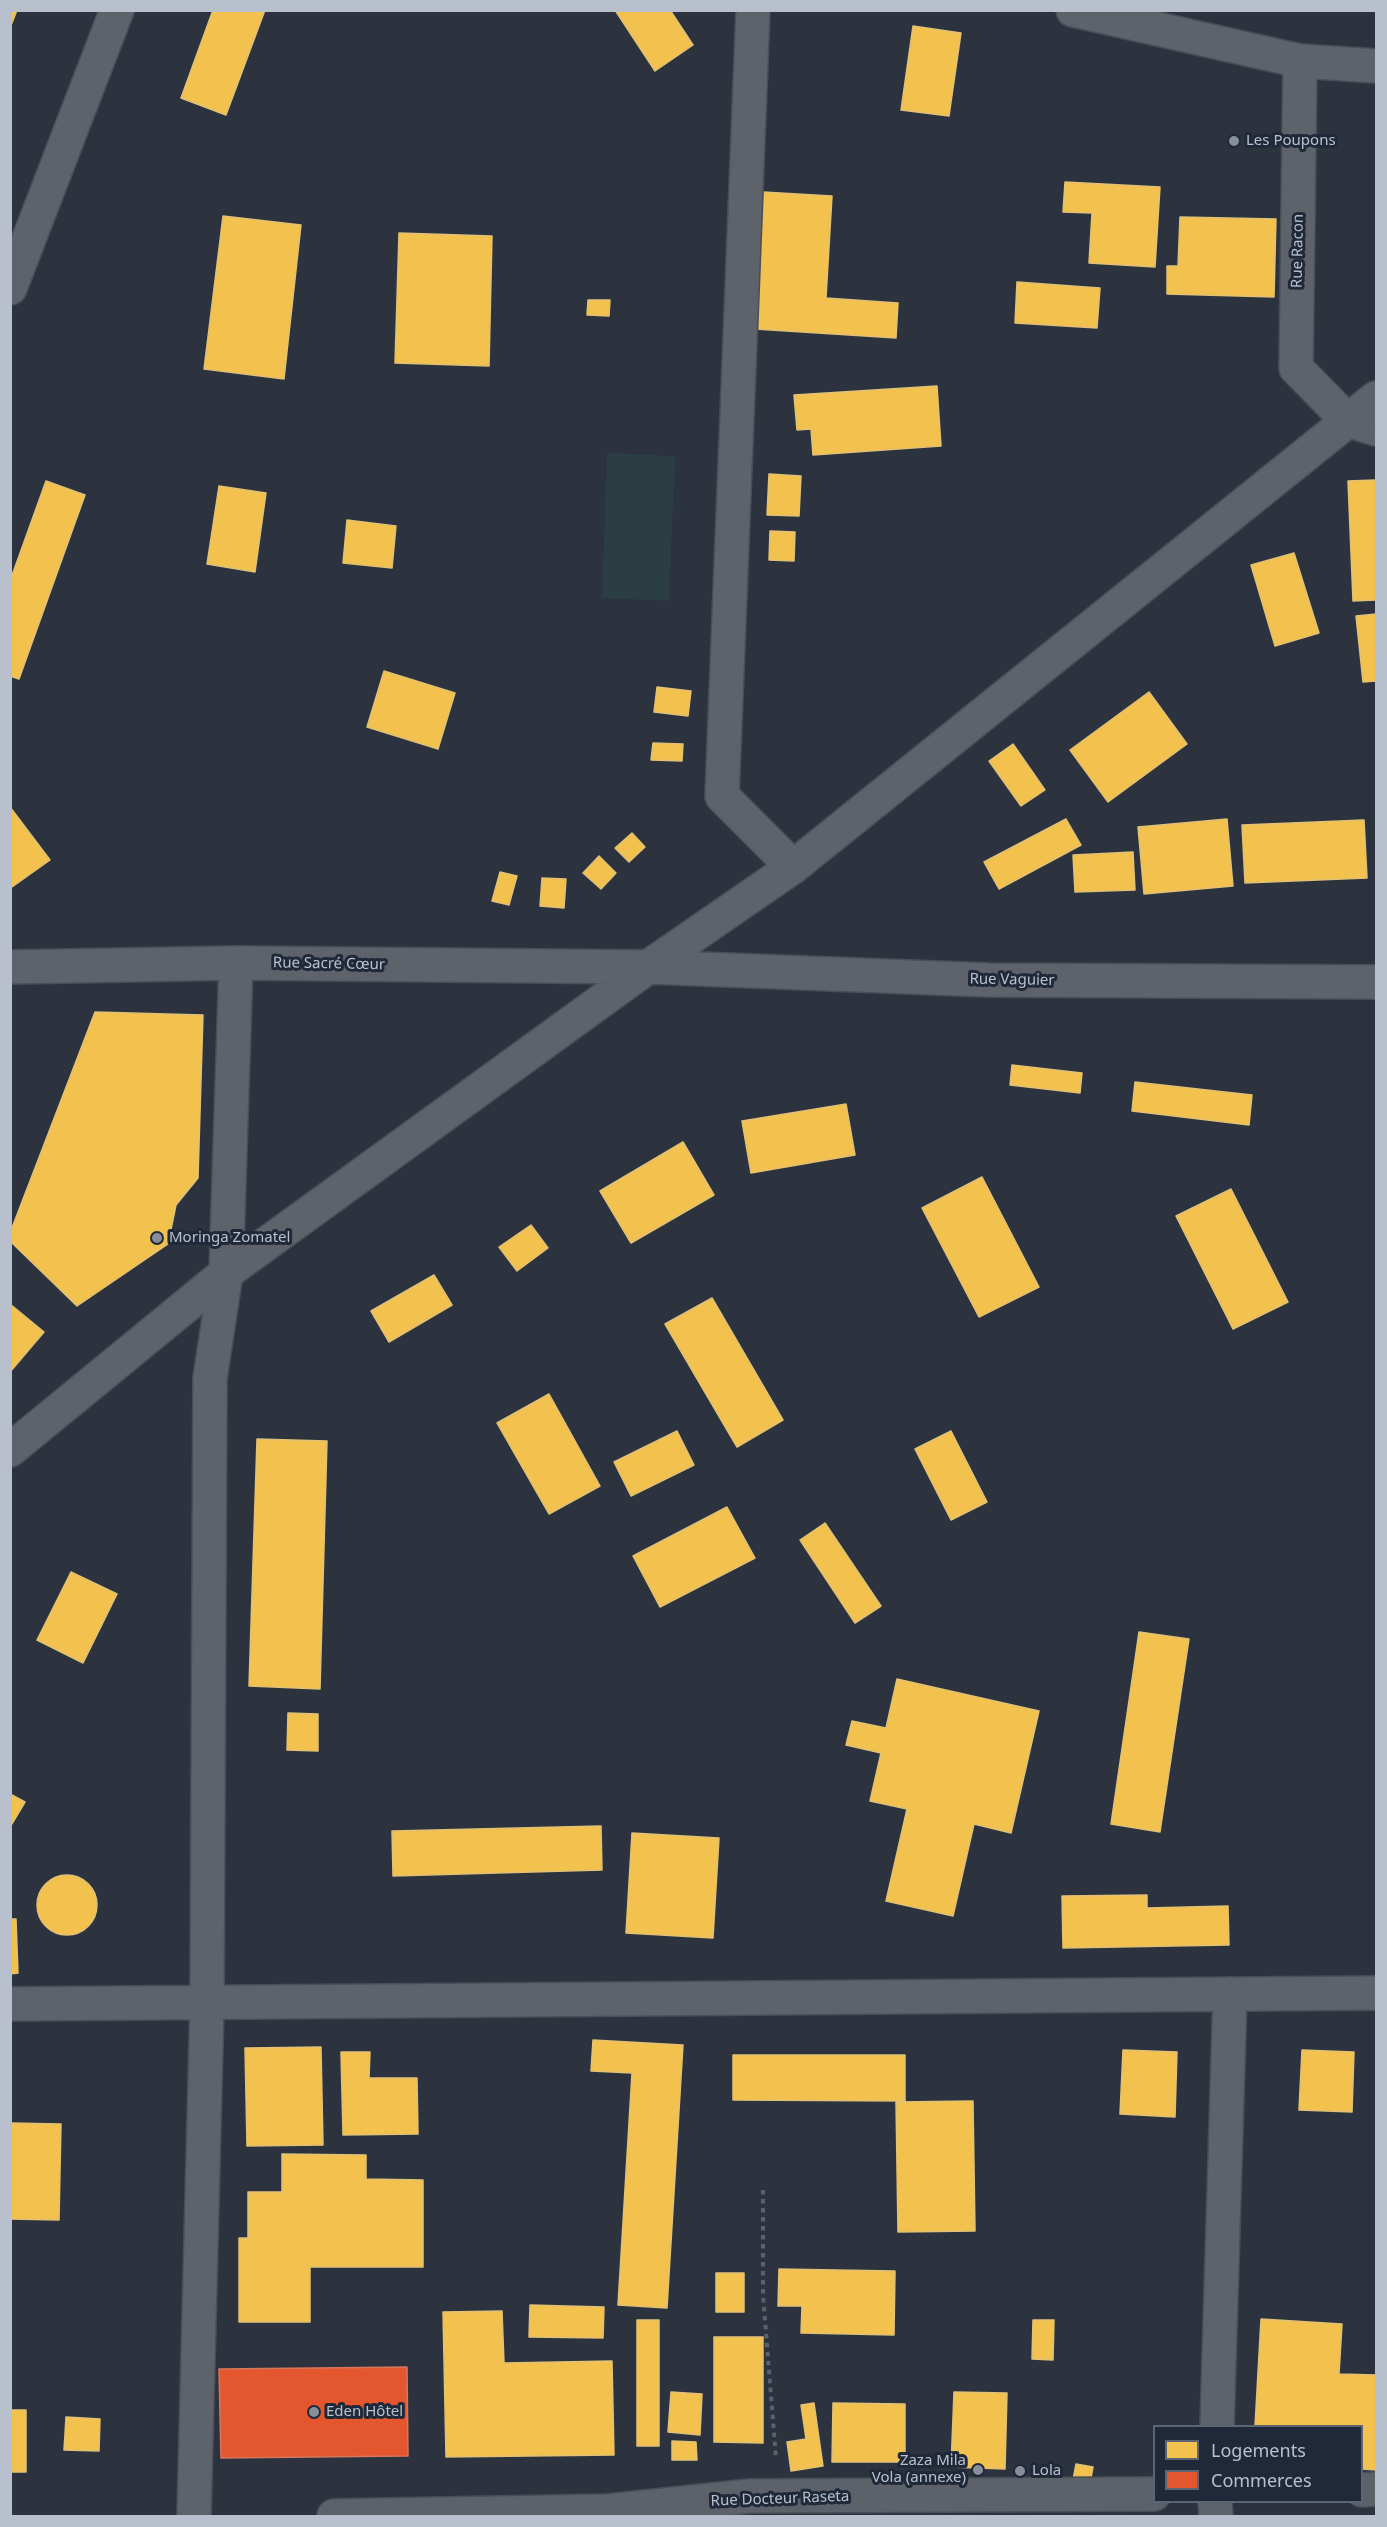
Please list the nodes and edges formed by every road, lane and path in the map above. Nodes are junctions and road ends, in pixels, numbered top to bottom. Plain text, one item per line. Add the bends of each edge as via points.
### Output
1 (117, 10) edge
2 (753, 10) edge
3 (1073, 10) edge
4 (1300, 61) junction
5 (1377, 66) edge
6 (10, 288) edge
7 (1377, 398) edge
8 (1362, 424) edge
9 (793, 867) junction
10 (236, 963) junction
11 (10, 966) edge
12 (648, 967) junction
13 (1377, 982) edge
14 (226, 1273) junction
15 (10, 1450) edge
16 (1377, 1993) edge
17 (1230, 1994) junction
18 (10, 2004) edge
19 (207, 2004) junction
20 (763, 2190) dead end
21 (1216, 2425) edge
22 (1153, 2494) edge
23 (781, 2497) junction
24 (608, 2514) edge
25 (194, 2517) edge
26 (334, 2517) edge

1 - 6 street
2 - 9 street via 722,796
3 - 4 street
4 - 5 street
4 - 8 street, Rue Racon via 1296,368
7 - 8 street
8 - 9 street
9 - 12 street
10 - 11 street, Rue Sacré Cœur
10 - 12 street, Rue Sacré Cœur
10 - 14 street
12 - 13 street, Rue Vaguier via 988,980
12 - 14 street
14 - 15 street
14 - 19 street via 210,1378
16 - 17 street
17 - 19 street
17 - 21 street
18 - 19 street
19 - 25 street
20 - 23 path via 763,2295
22 - 23 main road, Rue Docteur Raseta
23 - 24 main road, Rue Docteur Raseta via 750,2496
24 - 26 main road, Rue Docteur Raseta

